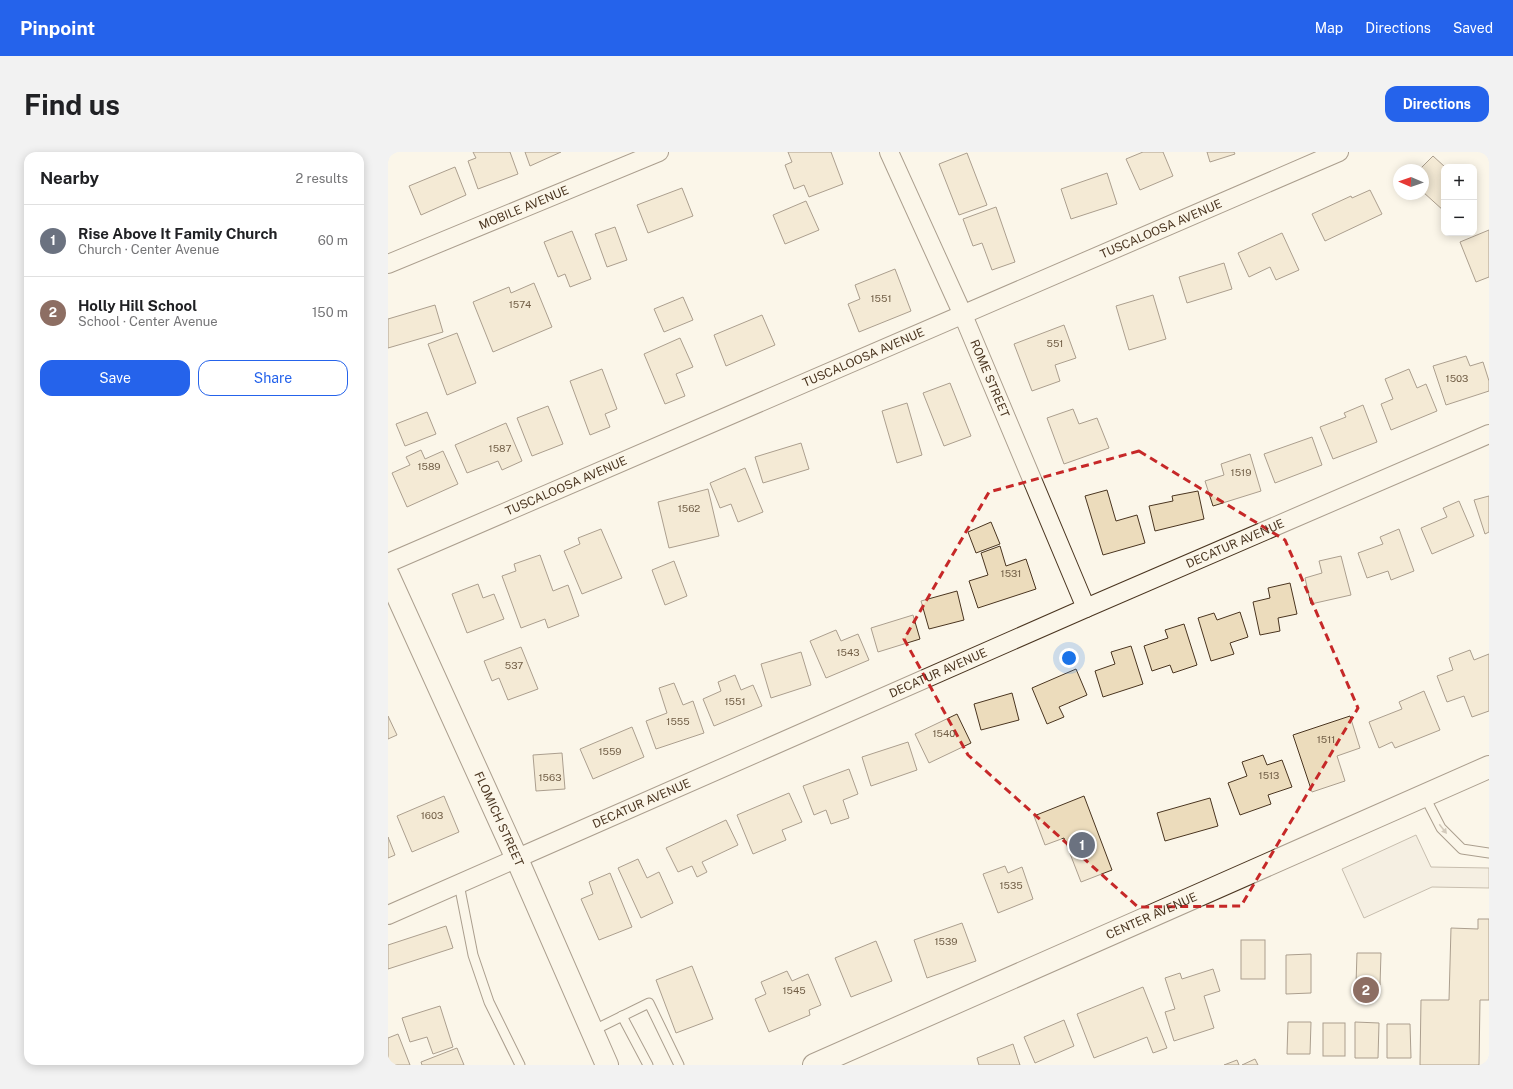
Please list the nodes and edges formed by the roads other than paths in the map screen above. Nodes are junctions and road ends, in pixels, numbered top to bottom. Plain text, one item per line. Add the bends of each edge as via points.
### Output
1 (659, 152) edge
2 (889, 152) edge
3 (1339, 152) edge
4 (388, 264) edge
5 (963, 315) junction
6 (1489, 434) edge
7 (388, 564) edge
8 (388, 575) edge
9 (1086, 608) junction
10 (1489, 767) edge
11 (1424, 795) junction
12 (1489, 853) edge
13 (517, 859) junction
14 (459, 884) junction
15 (388, 915) edge
16 (622, 1016) junction
17 (592, 1031) junction
18 (520, 1065) edge
19 (607, 1065) edge
20 (648, 1065) edge
21 (680, 1065) edge
22 (814, 1065) edge

1 - 4 street, MOBILE AVENUE
2 - 5 street, ROME STREET
3 - 5 street, TUSCALOOSA AVENUE
5 - 7 street, TUSCALOOSA AVENUE
5 - 9 street, ROME STREET
6 - 9 street, DECATUR AVENUE
8 - 13 street, FLOMICH STREET
9 - 13 street, DECATUR AVENUE
10 - 11 street, CENTER AVENUE
11 -> 12 lane via 1441,828 1462,849
11 - 22 street, CENTER AVENUE
13 - 14 street, DECATUR AVENUE
13 - 17 street, FLOMICH STREET
14 - 15 street, DECATUR AVENUE
14 - 18 lane via 473,955 489,1002
16 - 17 lane
16 - 20 lane
16 - 21 lane via 649,1003
17 - 19 street, FLOMICH STREET

